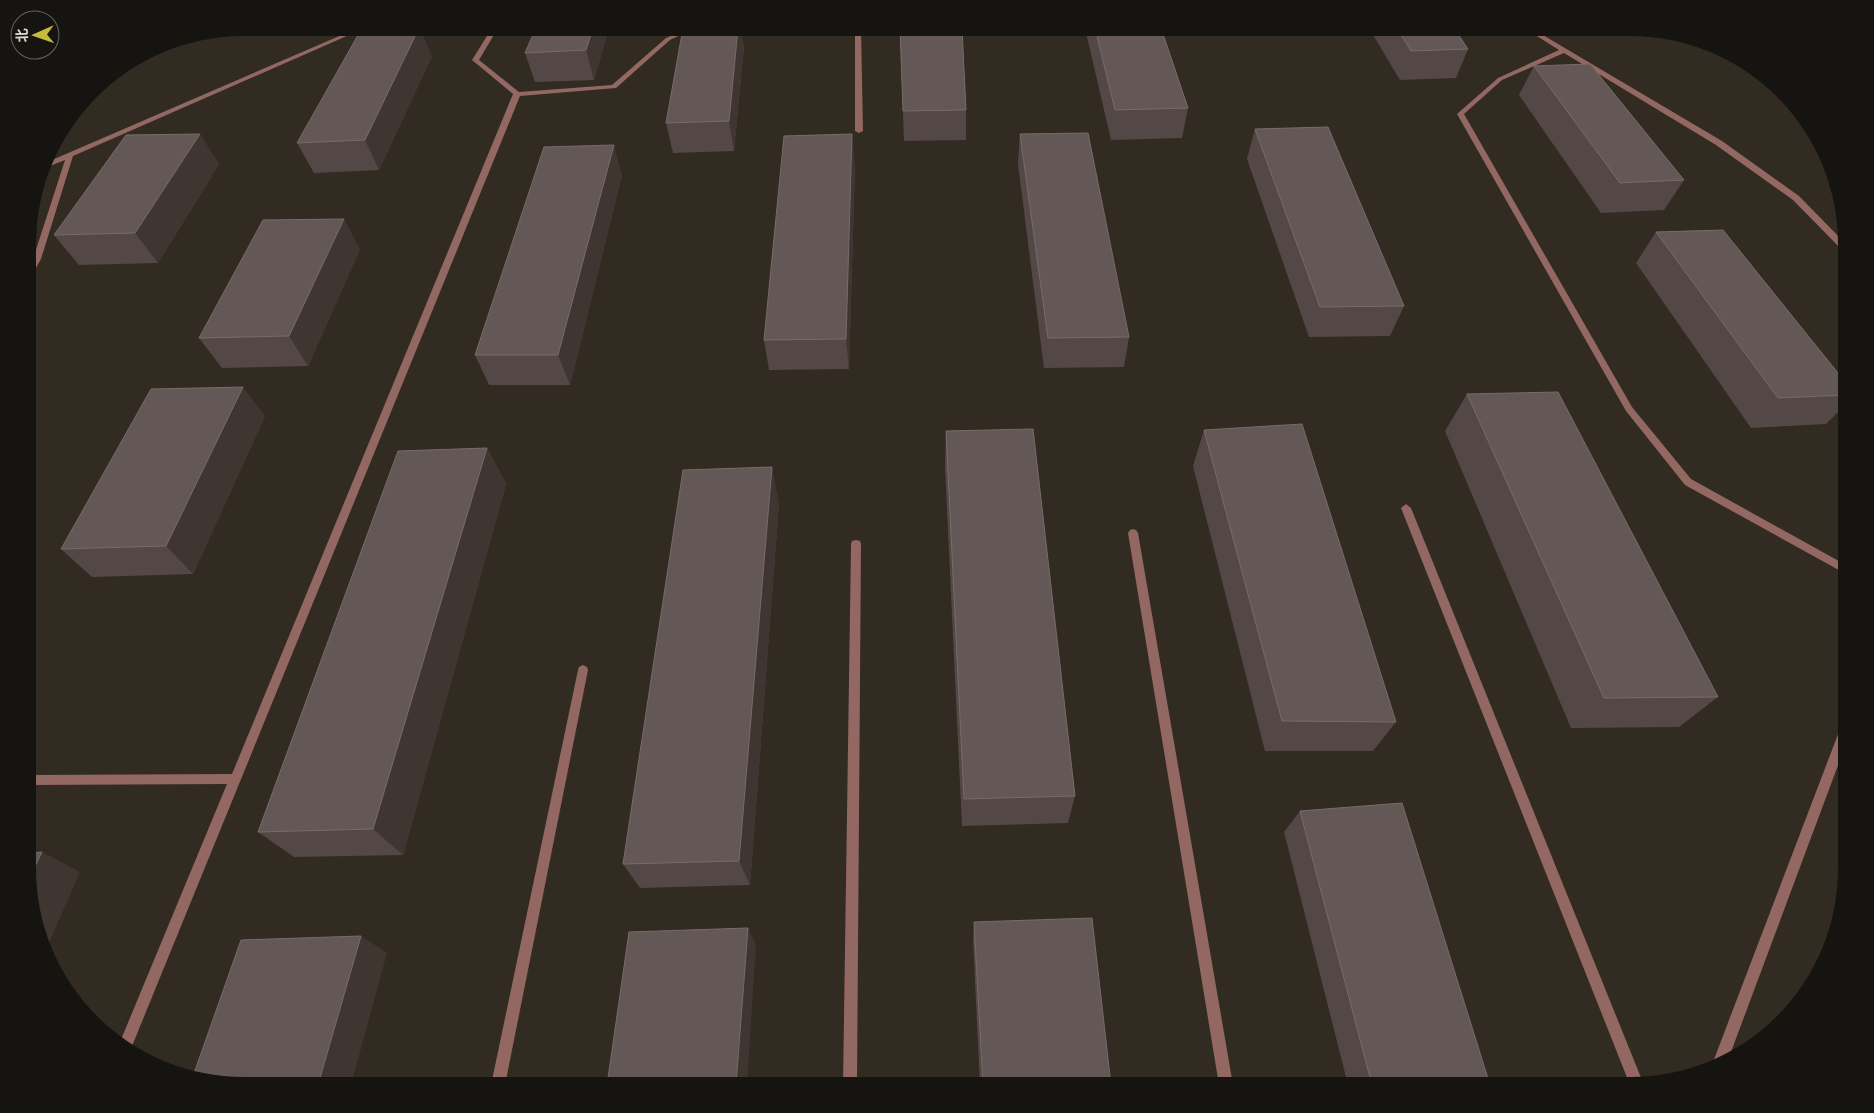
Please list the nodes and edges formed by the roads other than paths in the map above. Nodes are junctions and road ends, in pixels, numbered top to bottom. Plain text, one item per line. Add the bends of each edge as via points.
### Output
1 (344, 36) edge
2 (490, 36) edge
3 (675, 36) edge
4 (858, 36) edge
5 (1540, 36) edge
6 (1564, 50) junction
7 (517, 94) junction
8 (859, 131) dead end
9 (70, 155) junction
10 (53, 162) edge
11 (1838, 241) edge
12 (36, 261) edge
13 (1406, 508) dead end
14 (1133, 533) dead end
15 (856, 544) dead end
16 (1838, 566) edge
17 (583, 670) dead end
18 (1838, 750) edge
19 (236, 779) junction
20 (36, 780) edge
21 (128, 1041) edge
22 (1723, 1055) edge
23 (500, 1077) edge
24 (850, 1077) edge
25 (1225, 1077) edge
26 (1634, 1077) edge

1 - 9 street
2 - 7 street via 475,60
3 - 7 street via 614,87
4 - 8 street
5 - 6 street
6 - 11 street via 1719,143 1796,198
6 - 16 street via 1500,79 1460,114 1629,409 1688,482
7 - 19 street
9 - 10 street
9 - 12 street
13 - 26 street
14 - 25 street
15 - 24 street
17 - 23 street
18 - 22 street
19 - 20 street
19 - 21 street

